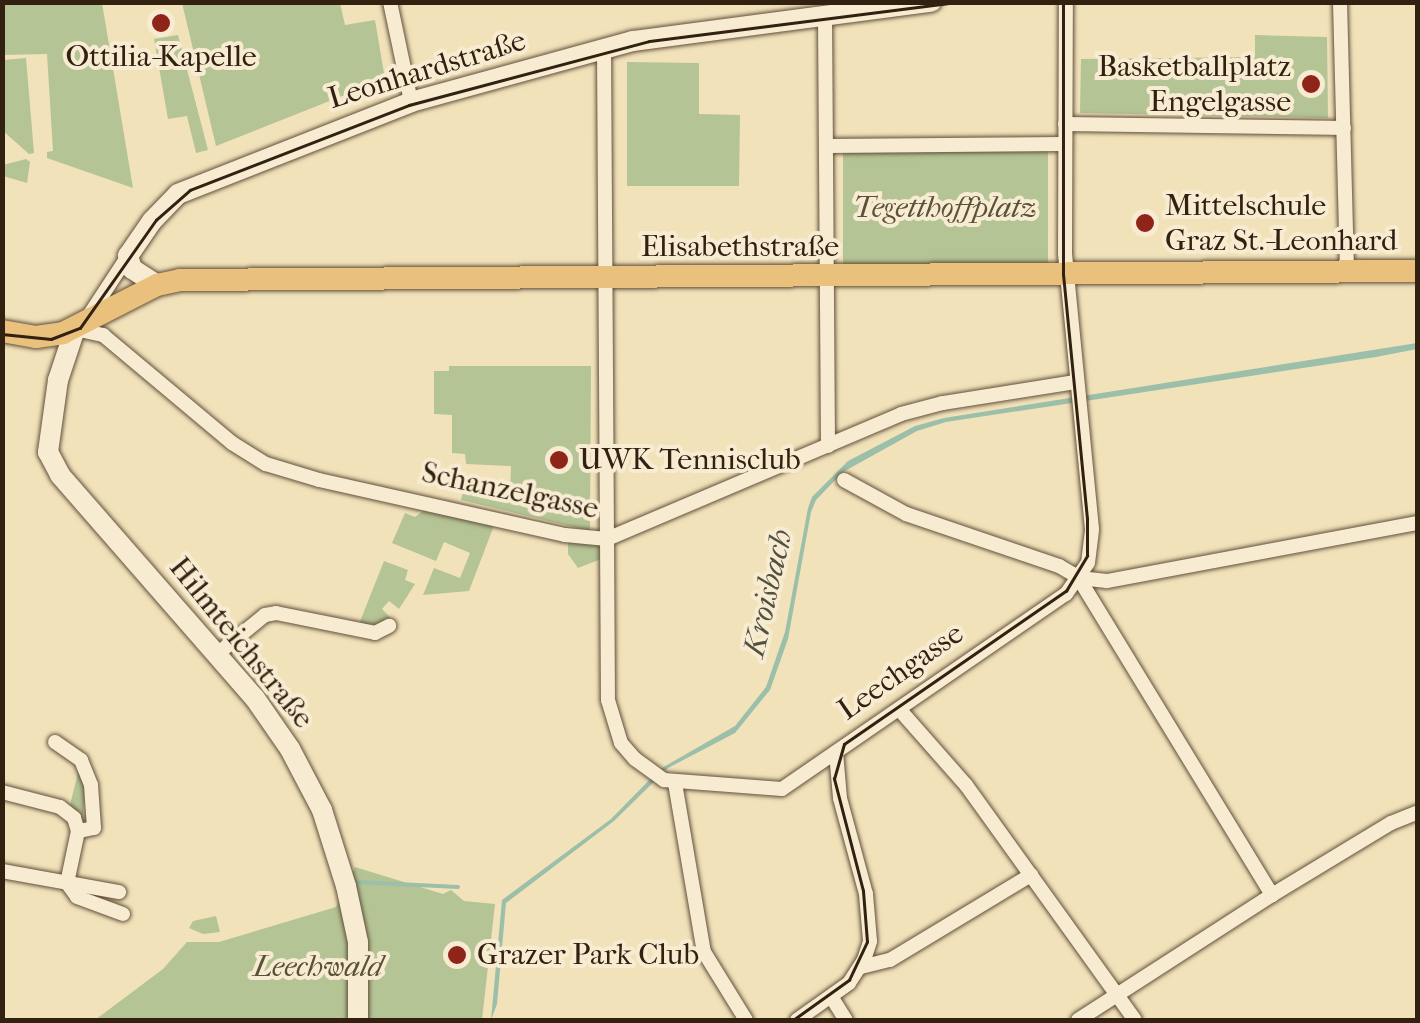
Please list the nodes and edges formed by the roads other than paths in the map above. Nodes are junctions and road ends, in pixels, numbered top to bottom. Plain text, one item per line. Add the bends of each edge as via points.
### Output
1 (390, 2) edge
2 (931, 2) edge
3 (1066, 2) edge
4 (1340, 2) edge
5 (825, 16) junction
6 (604, 48) junction
7 (411, 102) junction
8 (1065, 124) junction
9 (1344, 128) junction
10 (1064, 144) junction
11 (827, 146) junction
12 (128, 256) junction
13 (1418, 271) edge
14 (1347, 272) junction
15 (1066, 275) junction
16 (607, 276) junction
17 (828, 278) junction
18 (157, 284) junction
19 (75, 329) junction
20 (2, 331) edge
21 (1077, 394) junction
22 (828, 446) junction
23 (844, 480) dead end
24 (1418, 522) edge
25 (607, 539) junction
26 (1080, 578) junction
27 (388, 626) dead end
28 (216, 655) junction
29 (899, 709) junction
30 (55, 742) dead end
31 (836, 752) junction
32 (664, 778) junction
33 (2, 792) edge
34 (1418, 812) edge
35 (86, 830) junction
36 (2, 871) edge
37 (1031, 876) junction
38 (67, 883) junction
39 (120, 892) dead end
40 (1272, 895) junction
41 (123, 914) dead end
42 (861, 967) junction
43 (1118, 996) junction
44 (832, 998) junction
45 (358, 1020) edge
46 (746, 1020) edge
47 (797, 1020) edge
48 (846, 1020) edge
49 (1078, 1020) edge
50 (1135, 1020) edge

1 - 7 street
2 - 5 main road, Leonhardstraße
3 - 8 street
4 - 9 street
5 - 6 main road, Leonhardstraße
5 - 11 street
6 - 7 main road, Leonhardstraße
6 - 16 street
7 - 12 main road, Leonhardstraße via 188,188 162,208
8 - 9 street
8 - 10 street
9 - 14 street
10 - 11 street
10 - 15 street
11 - 17 street
12 - 18 main road via 132,269
12 - 19 street, Leonhardstraße
13 - 14 main road, Elisabethstraße
14 - 15 main road, Elisabethstraße
15 - 17 main road, Elisabethstraße
15 - 21 street
16 - 17 main road, Elisabethstraße
16 - 18 main road, Elisabethstraße
16 - 25 street
17 - 22 street
18 - 19 main road, Elisabethstraße
19 - 20 main road via 36,337
19 - 25 street, Schanzelgasse via 103,335 266,464 565,535
19 - 28 main road, Hilmteichstraße via 58,380 48,452 60,475
21 - 22 street, Schanzelgasse via 942,402
21 - 26 street via 1092,540
22 - 25 street, Schanzelgasse
23 - 26 street via 906,514
24 - 26 street via 1107,581
25 - 32 street via 608,700 621,743
26 - 29 street, Leechgasse
26 - 40 street
27 - 28 street via 375,632 276,612
28 - 45 main road, Hilmteichstraße via 274,723 322,810 358,942
29 - 31 street, Leechgasse
29 - 37 street via 966,784
30 - 35 street via 80,760 91,784
31 - 32 street, Leechgasse via 782,789
31 - 42 street via 836,777 869,913 870,942
32 - 46 street via 704,952
33 - 35 street via 60,807
34 - 40 street
35 - 38 street
36 - 38 street
37 - 42 street via 890,960
37 - 43 street
38 - 39 street
38 - 41 street via 78,898
40 - 43 street
42 - 44 street
43 - 49 street
43 - 50 street
44 - 47 street
44 - 48 street

